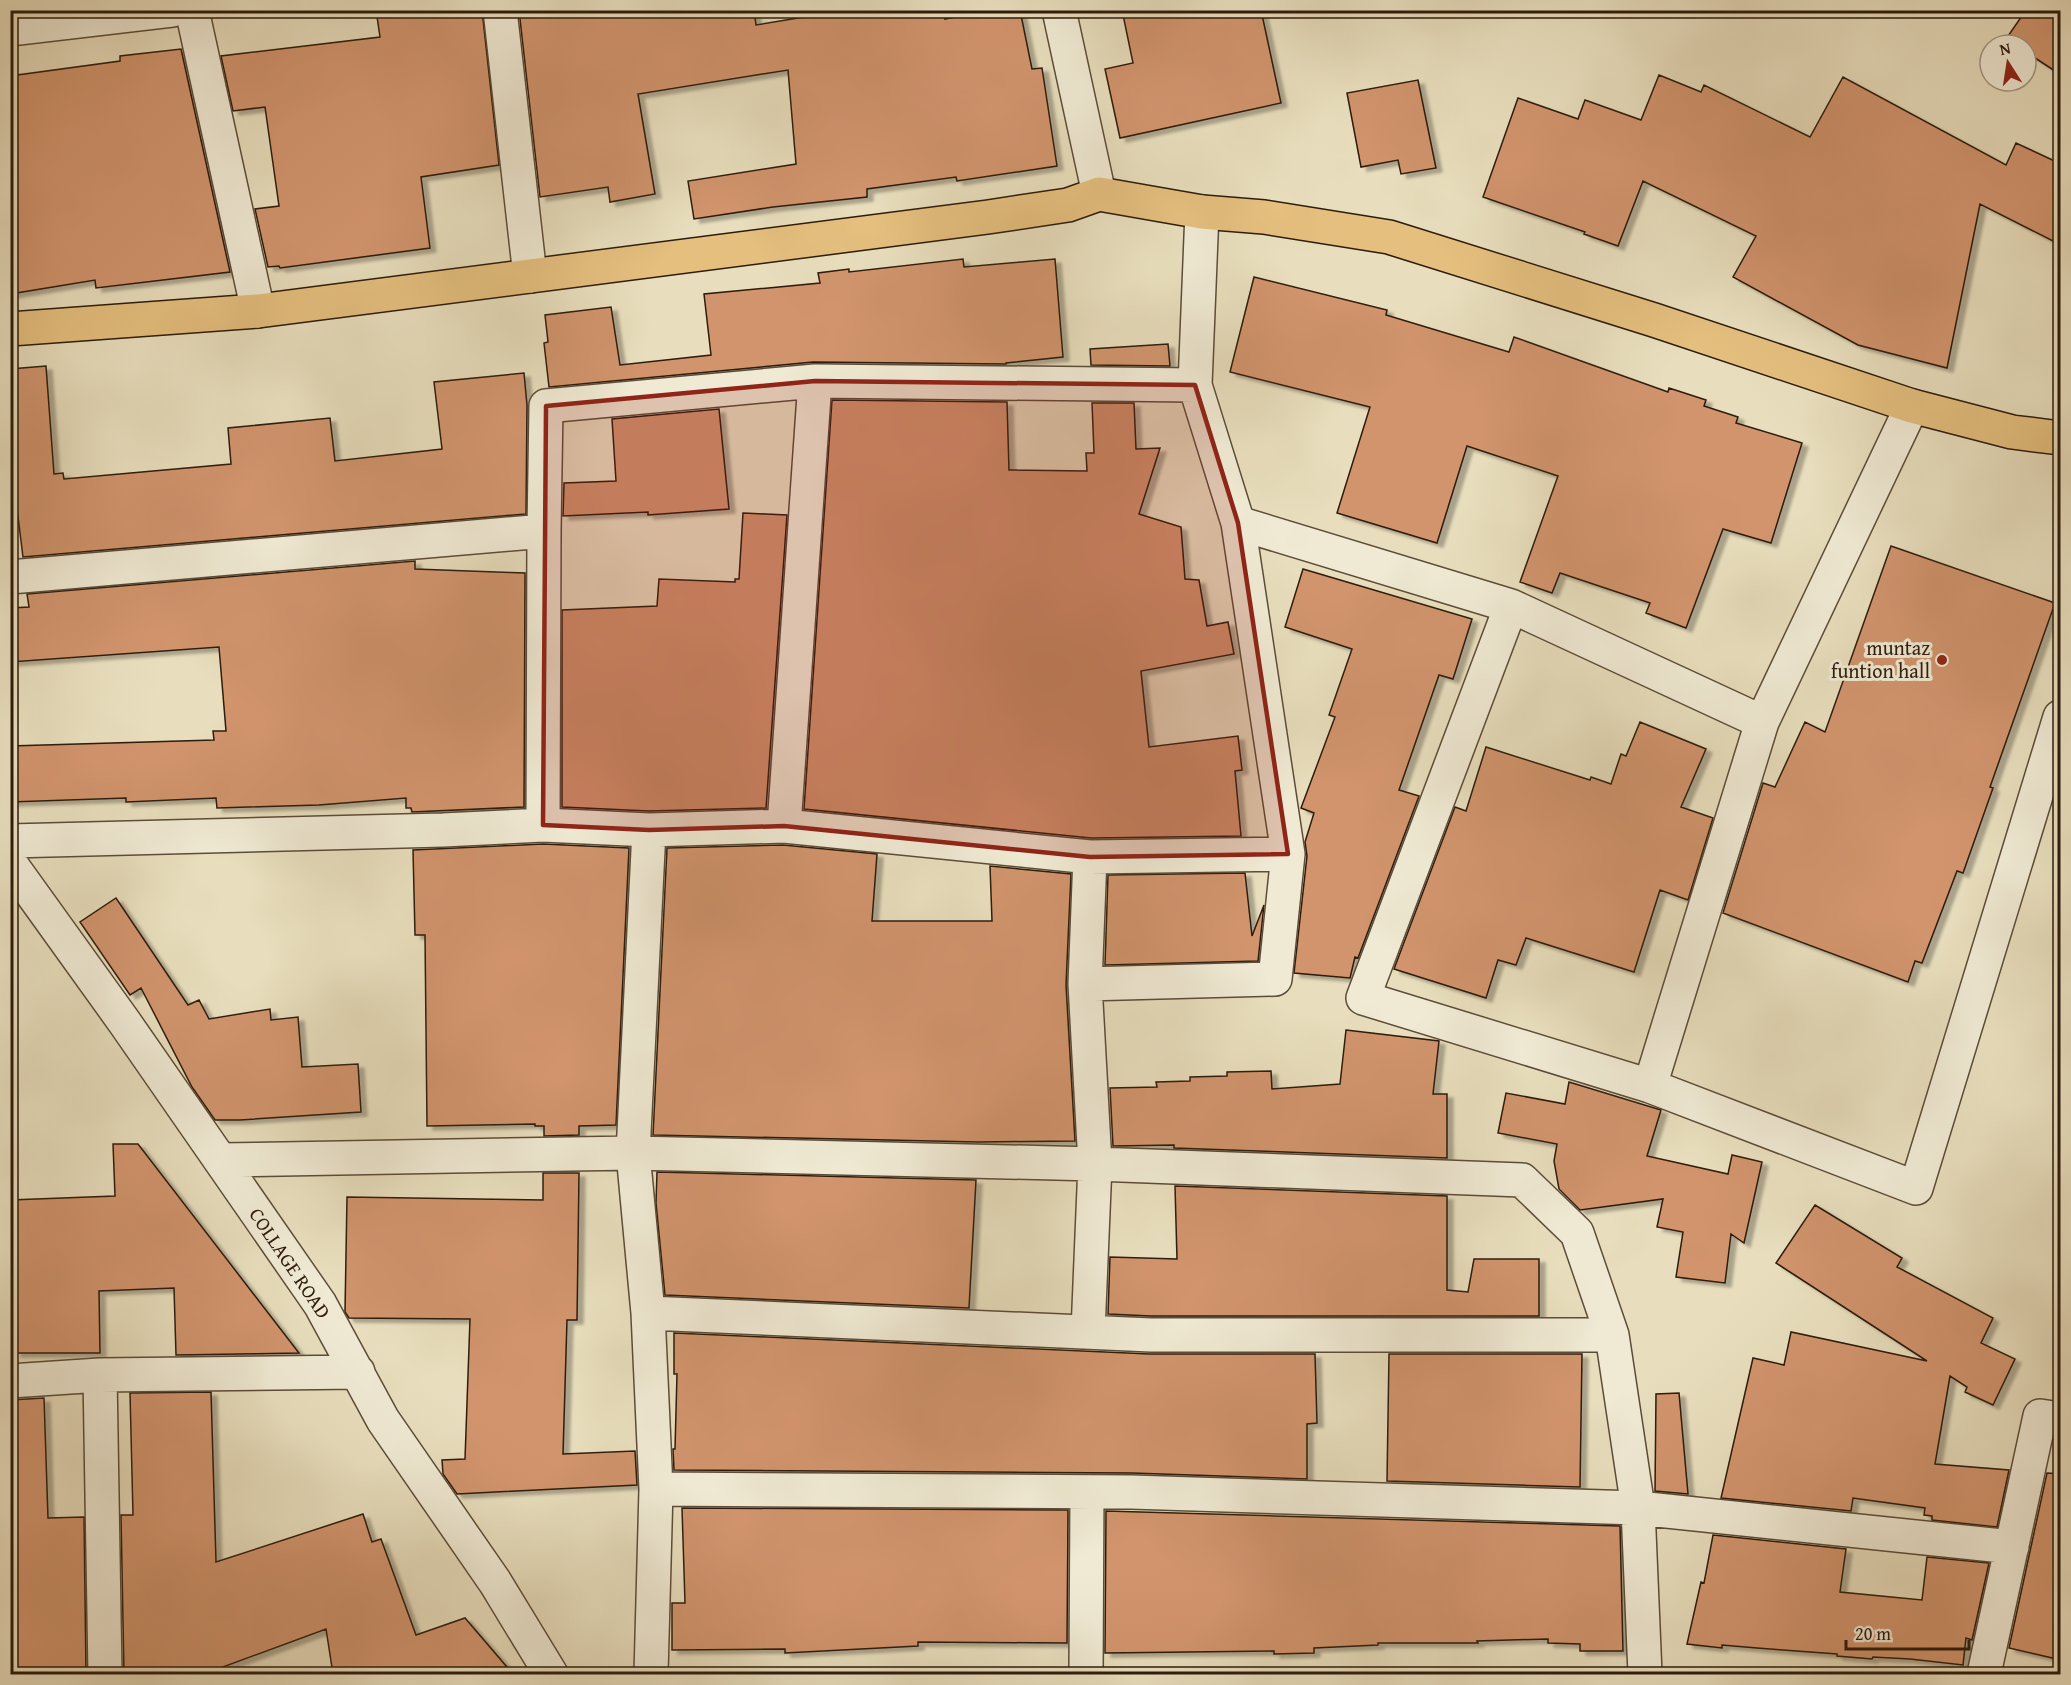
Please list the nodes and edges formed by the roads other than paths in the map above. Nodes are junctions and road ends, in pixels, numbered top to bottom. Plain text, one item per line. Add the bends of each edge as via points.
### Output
1 (172, 10) edge
2 (192, 10) edge
3 (500, 10) edge
4 (1059, 10) edge
5 (10, 29) edge
6 (1099, 194) junction
7 (1202, 212) junction
8 (530, 276) junction
9 (258, 311) junction
10 (10, 329) edge
11 (815, 381) junction
12 (1195, 385) junction
13 (1912, 406) junction
14 (2061, 438) edge
15 (1238, 523) junction
16 (544, 531) junction
17 (10, 577) edge
18 (1511, 606) junction
19 (2061, 717) edge
20 (1762, 722) junction
21 (543, 825) junction
22 (784, 826) junction
23 (649, 830) junction
24 (10, 841) edge
25 (1288, 854) junction
26 (1090, 857) junction
27 (10, 862) edge
28 (1085, 984) junction
29 (1650, 1086) junction
30 (633, 1153) junction
31 (220, 1160) junction
32 (1095, 1164) junction
33 (648, 1313) junction
34 (1088, 1332) junction
35 (1612, 1335) junction
36 (358, 1372) junction
37 (100, 1375) junction
38 (10, 1381) edge
39 (2061, 1419) edge
40 (656, 1489) junction
41 (1087, 1492) junction
42 (1638, 1508) junction
43 (2012, 1547) junction
44 (105, 1674) edge
45 (551, 1674) edge
46 (651, 1674) edge
47 (1086, 1674) edge
48 (1645, 1674) edge
49 (1984, 1674) edge

1 - 5 street
2 - 9 street
3 - 8 street
4 - 6 street
6 - 7 main road
6 - 8 main road via 1068,205 988,217
7 - 12 street
7 - 13 main road via 1264,217 1389,237
8 - 9 main road
9 - 10 main road
11 - 12 street
11 - 16 street via 546,406
11 - 22 street
12 - 15 street
13 - 14 main road via 2012,432
13 - 20 street
15 - 18 street
15 - 25 street
16 - 17 street
16 - 21 street
18 - 20 street
18 - 29 street via 1363,998
19 - 29 street via 1916,1188
20 - 29 street
21 - 23 street
21 - 24 street
22 - 23 street
22 - 26 street
23 - 30 street
25 - 26 street
25 - 28 street via 1275,979
26 - 28 street
27 - 31 street, COLLAGE ROAD
28 - 32 street
30 - 31 street
30 - 32 street
30 - 33 street
31 - 36 street, COLLAGE ROAD via 320,1304
32 - 34 street
32 - 35 street via 1522,1180 1577,1233
33 - 34 street
33 - 40 street
34 - 35 street
35 - 42 street
36 - 37 street
36 - 45 street, COLLAGE ROAD via 382,1420 495,1582
37 - 38 street
37 - 44 street
39 - 43 street via 2040,1416
40 - 41 street
40 - 46 street
41 - 42 street
41 - 47 street
42 - 43 street
42 - 48 street
43 - 49 street

